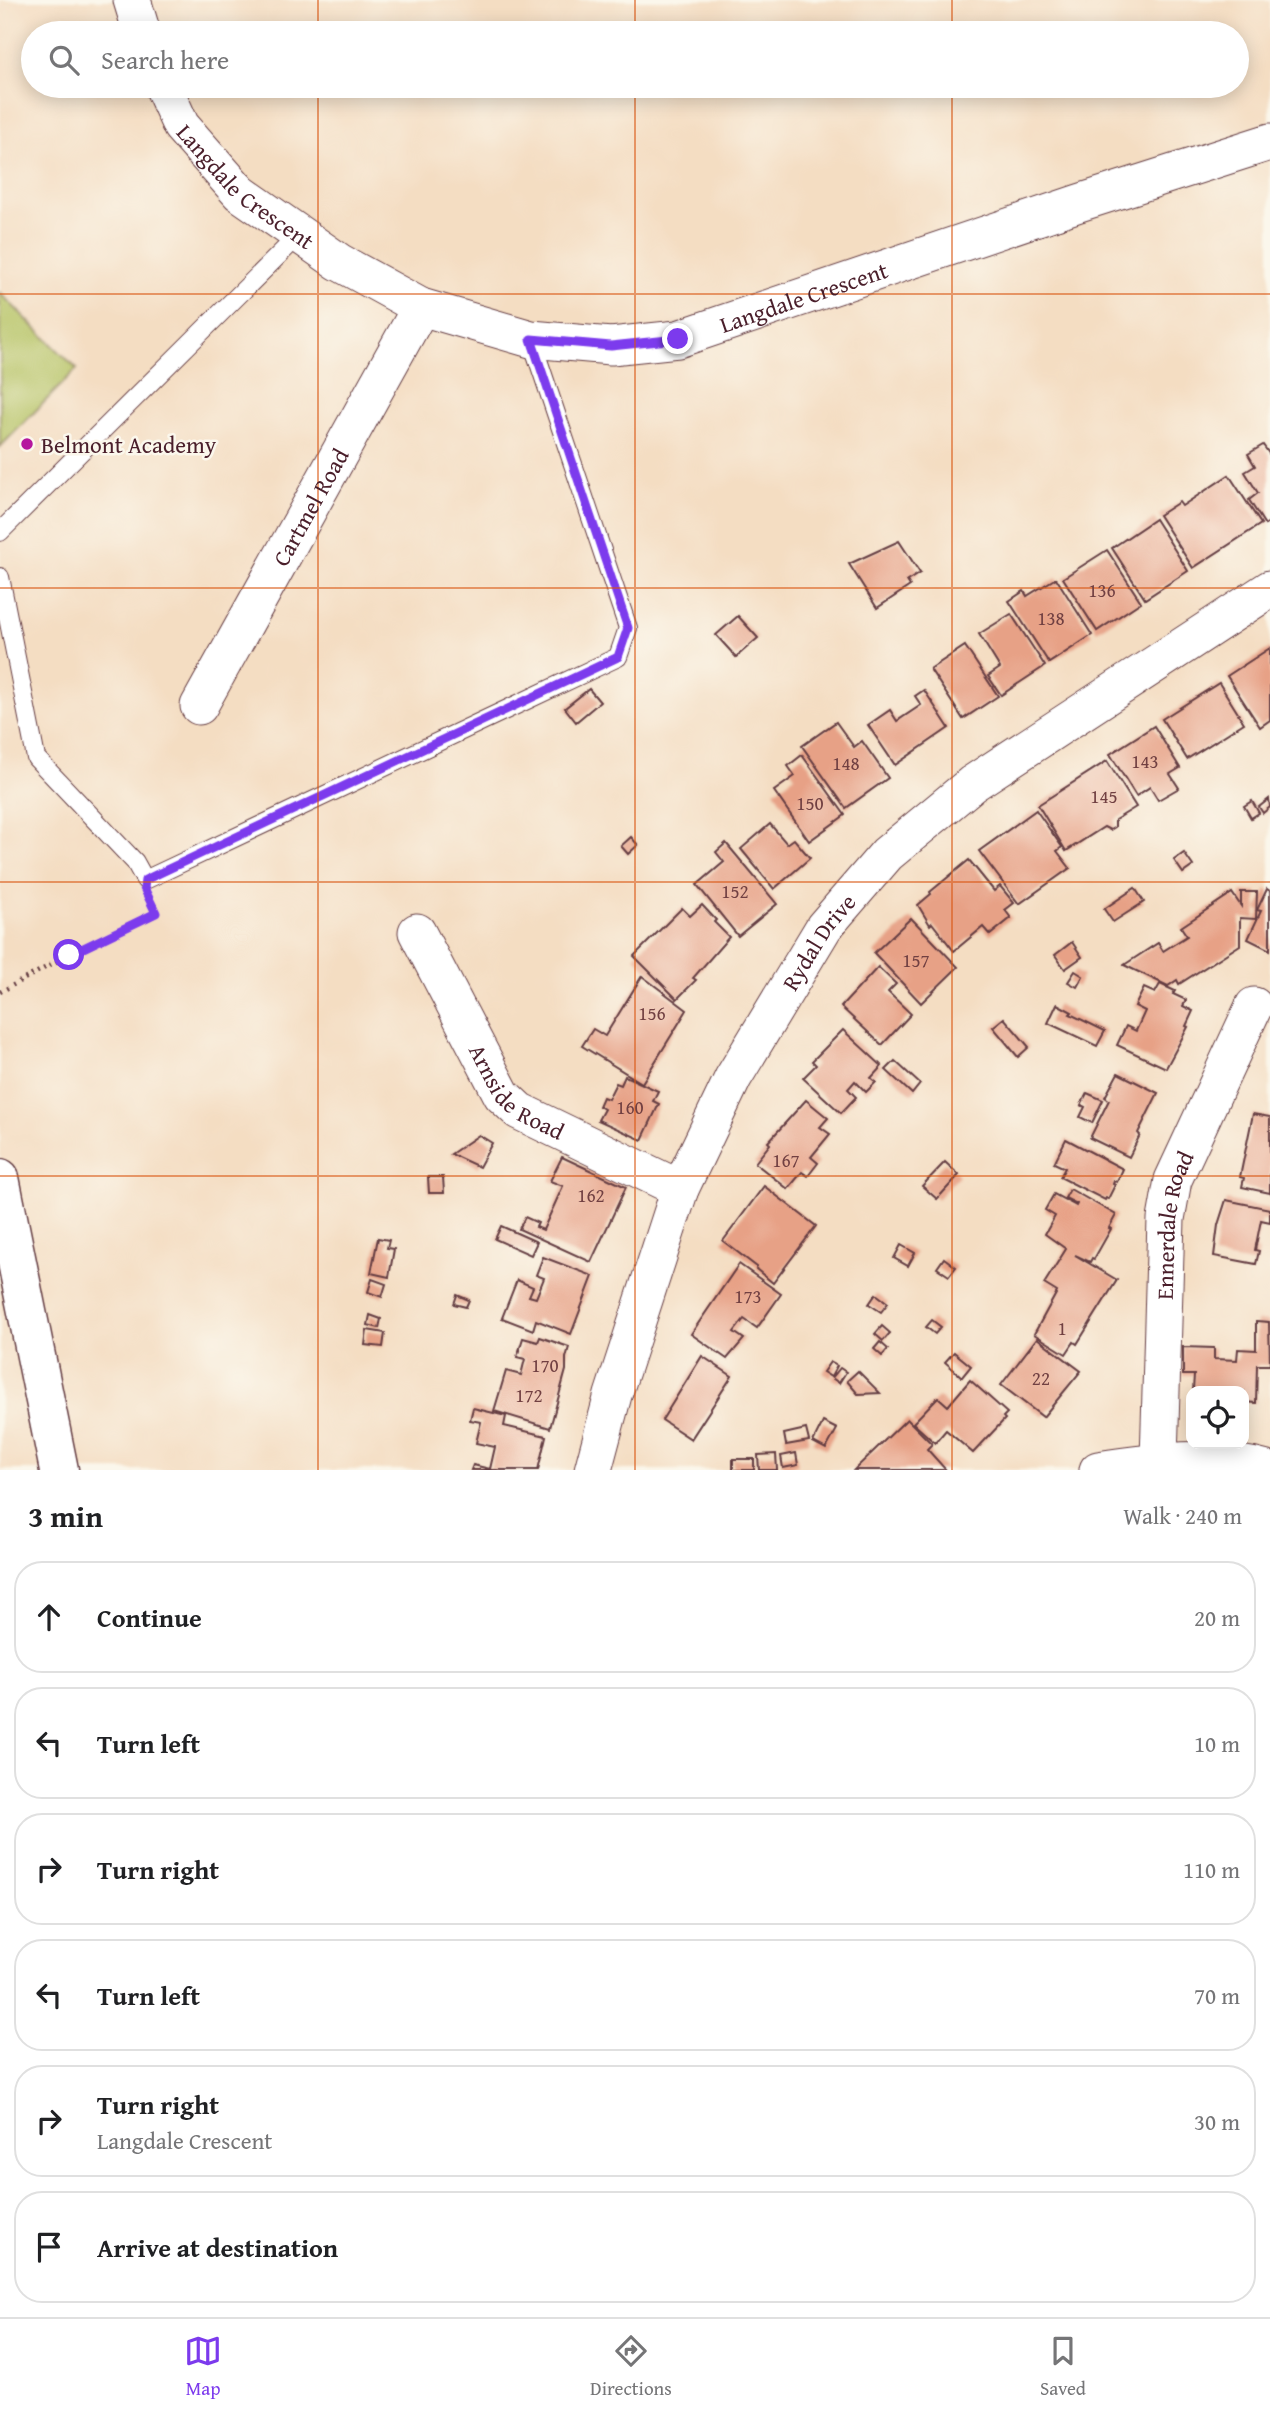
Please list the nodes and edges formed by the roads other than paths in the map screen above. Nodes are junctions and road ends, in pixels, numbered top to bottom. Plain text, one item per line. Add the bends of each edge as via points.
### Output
1 (132, 0) edge
2 (138, 21) edge
3 (168, 98) edge
4 (1270, 142) edge
5 (299, 234) junction
6 (421, 307) junction
7 (531, 339) junction
8 (0, 532) edge
9 (0, 577) edge
10 (1270, 589) edge
11 (199, 706) dead end
12 (417, 932) dead end
13 (1254, 1006) dead end
14 (0, 1178) edge
15 (680, 1189) junction
16 (1159, 1460) junction
17 (59, 1470) edge
18 (593, 1470) edge
19 (1098, 1470) edge
20 (1267, 1470) edge

1 - 2 street
3 - 5 street, Langdale Crescent via 181,126 240,193
4 - 7 street, Langdale Crescent via 678,339 611,346
5 - 6 street, Langdale Crescent via 338,262
5 - 8 lane
6 - 7 street, Langdale Crescent
6 - 11 street, Cartmel Road
7 - 9 lane via 628,628 618,657 145,880 135,862 36,758
10 - 15 street, Rydal Drive via 972,784 887,853 824,928 733,1078
12 - 15 street, Arnside Road via 502,1095 519,1111
13 - 16 street, Ennerdale Road via 1172,1180 1166,1219
14 - 17 street
15 - 18 street, Rydal Drive
16 - 19 street
16 - 20 street via 1210,1461

